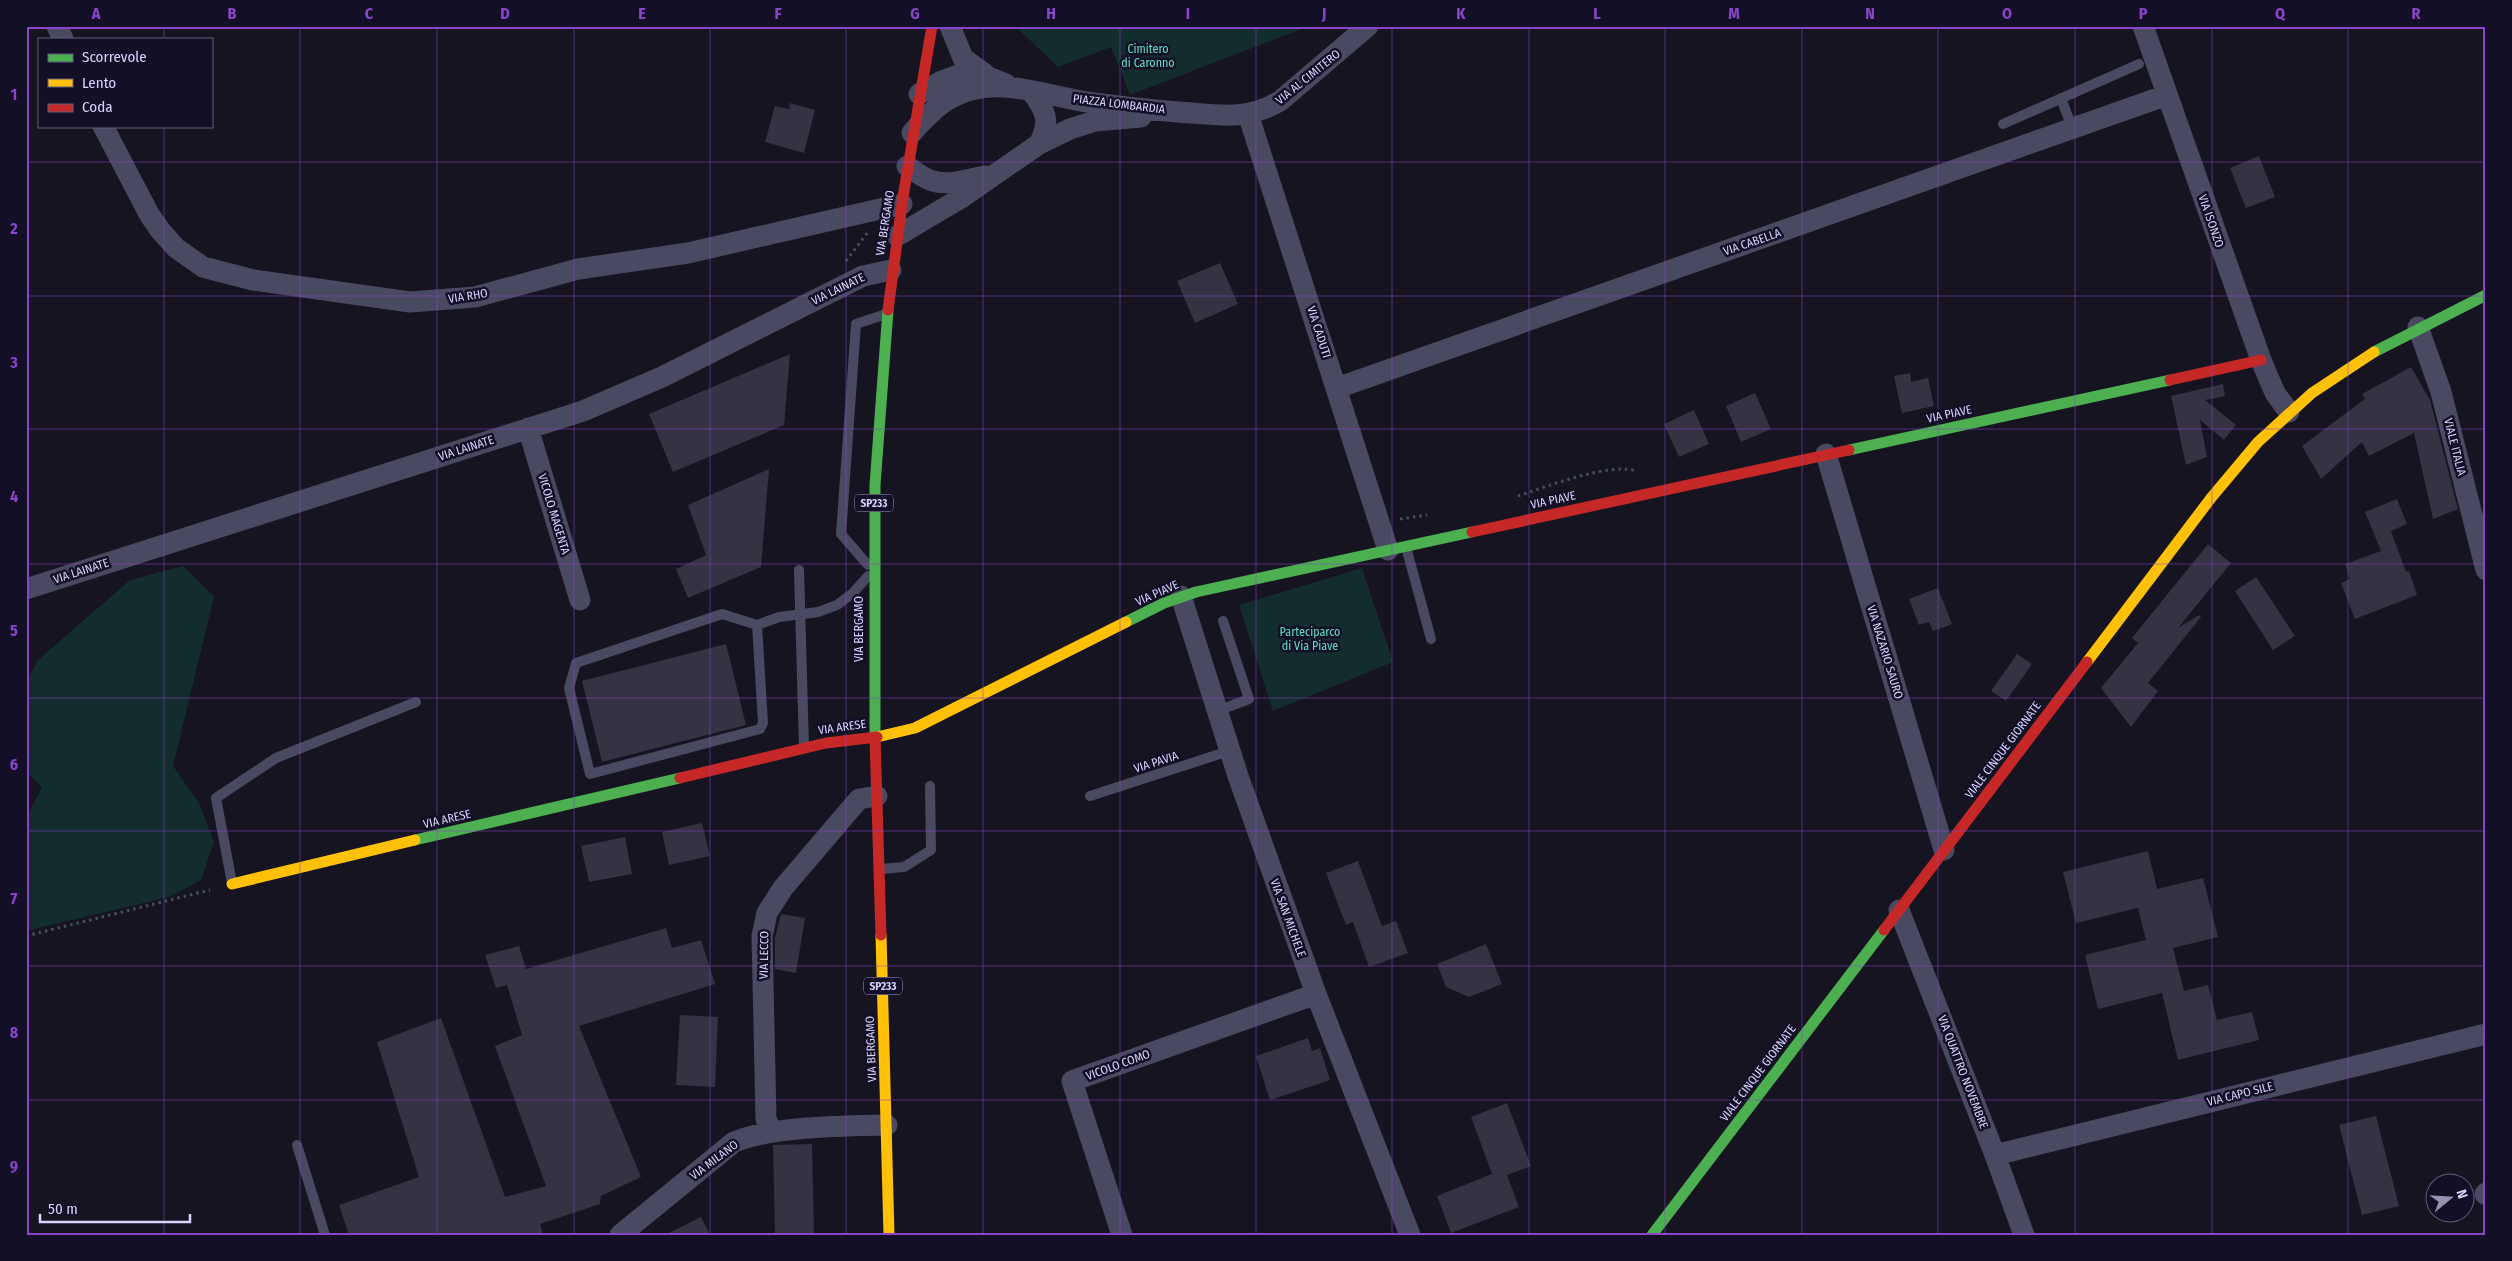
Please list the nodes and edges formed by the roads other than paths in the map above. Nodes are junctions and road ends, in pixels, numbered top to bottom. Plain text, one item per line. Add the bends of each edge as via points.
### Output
1 (58, 26) edge
2 (932, 26) edge
3 (950, 26) edge
4 (1368, 26) edge
5 (2143, 26) edge
6 (63, 38) edge
7 (2139, 64) dead end
8 (985, 74) junction
9 (1021, 89) junction
10 (919, 94) junction
11 (2167, 95) junction
12 (2061, 98) junction
13 (1181, 112) junction
14 (1248, 114) junction
15 (2003, 124) dead end
16 (104, 128) edge
17 (2072, 128) junction
18 (912, 133) junction
19 (1039, 144) junction
20 (907, 166) junction
21 (993, 174) junction
22 (902, 204) junction
23 (897, 236) junction
24 (891, 270) junction
25 (2486, 295) edge
26 (887, 313) junction
27 (2418, 327) junction
28 (2261, 360) junction
29 (1337, 388) junction
30 (2289, 412) junction
31 (528, 428) junction
32 (1826, 454) junction
33 (1397, 548) junction
34 (799, 570) dead end
35 (2486, 570) edge
36 (873, 571) junction
37 (26, 589) edge
38 (1181, 596) junction
39 (580, 600) dead end
40 (800, 614) junction
41 (1222, 621) dead end
42 (757, 625) junction
43 (1431, 639) dead end
44 (416, 702) dead end
45 (1217, 711) junction
46 (875, 737) junction
47 (804, 748) junction
48 (1230, 751) junction
49 (930, 786) dead end
50 (877, 796) junction
51 (1090, 796) dead end
52 (1944, 850) junction
53 (879, 870) junction
54 (232, 884) joint
55 (1899, 910) junction
56 (1316, 994) junction
57 (2486, 1034) edge
58 (887, 1125) junction
59 (771, 1132) junction
60 (297, 1145) dead end
61 (1995, 1155) junction
62 (325, 1235) edge
63 (620, 1235) edge
64 (889, 1235) edge
65 (1122, 1235) edge
66 (1410, 1235) edge
67 (1652, 1235) edge
68 (2024, 1235) edge

1 - 6 street
2 - 10 street, VIA BERGAMO / SP233
3 - 8 street, PIAZZA LOMBARDIA via 963,58
4 - 14 street, VIA AL CIMITERO via 1280,101
5 - 11 street, VIA ISONZO
7 - 12 lane
8 - 9 street, PIAZZA LOMBARDIA
8 - 10 street, PIAZZA LOMBARDIA via 971,70
9 - 13 street, PIAZZA LOMBARDIA via 1092,102
9 - 18 street, PIAZZA LOMBARDIA via 986,86 952,96
9 - 19 street via 1044,108 1046,130
10 - 18 street, VIA BERGAMO / SP233
11 - 17 street, VIA CABELLA
11 - 28 street, VIA ISONZO
12 - 15 lane
12 - 17 lane
13 - 14 street, VIA AL CIMITERO via 1228,116
13 - 19 street, PIAZZA LOMBARDIA via 1094,121
14 - 29 street, VIA CADUTI
16 - 22 street, VIA RHO via 160,230 176,248 203,267 253,280 410,302 475,297 578,269 688,253
17 - 29 street, VIA CABELLA
18 - 20 street, VIA BERGAMO / SP233
19 - 21 street, PIAZZA LOMBARDIA
20 - 21 street, PIAZZA LOMBARDIA via 931,181 941,182
20 - 22 street, VIA BERGAMO / SP233
21 - 23 street, PIAZZA LOMBARDIA via 961,198
22 - 23 street, VIA BERGAMO / SP233
23 - 24 street, VIA BERGAMO / SP233
24 - 26 street, VIA BERGAMO / SP233
24 - 31 street, VIA LAINATE via 856,280 621,396
25 - 27 street, VIALE CINQUE GIORNATE
26 - 36 street, VIA BERGAMO / SP233 via 875,473
26 - 36 lane via 856,324 841,534
27 - 30 street, VIALE CINQUE GIORNATE via 2334,375
27 - 35 street, VIALE ITALIA via 2441,392
28 - 30 street, VIA ISONZO via 2275,393
28 - 32 street, VIA PIAVE
29 - 33 street, VIA CADUTI
30 - 52 street, VIALE CINQUE GIORNATE via 2249,452 2211,498
31 - 37 street, VIA LAINATE
31 - 39 street, VICOLO MAGENTA
32 - 33 street, VIA PIAVE
32 - 52 street, VIA NAZARIO SAURO
33 - 38 street, VIA PIAVE
33 - 43 lane
34 - 40 lane
36 - 40 lane via 837,605
36 - 46 street, VIA BERGAMO / SP233
38 - 45 street, VIA SAN MICHELE
38 - 46 street, VIA PIAVE via 915,728
40 - 42 lane
40 - 47 lane
41 - 45 lane via 1249,699
42 - 42 lane via 763,723 760,729 590,774 569,688 576,663 722,614
44 - 54 lane via 276,758 216,798
45 - 48 street, VIA SAN MICHELE
46 - 47 street, VIA ARESE
46 - 50 street, VIA BERGAMO / SP233
47 - 54 street, VIA ARESE
48 - 51 lane, VIA PAVIA
48 - 56 street, VIA SAN MICHELE
49 - 53 lane via 931,850 904,867
50 - 53 street, VIA BERGAMO / SP233
50 - 59 street, VIA LECCO via 859,799 783,888 767,913 762,936 766,1119
52 - 55 street, VIALE CINQUE GIORNATE
53 - 58 street, VIA BERGAMO / SP233
55 - 61 street, VIA QUATTRO NOVEMBRE
55 - 67 street, VIALE CINQUE GIORNATE
56 - 65 street, VICOLO COMO via 1072,1082
56 - 66 street, VIA SAN MICHELE
57 - 61 street, VIA CAPO SILE
58 - 59 street, VIA MILANO
58 - 64 street, VIA BERGAMO / SP233
59 - 63 street, VIA MILANO via 734,1142
60 - 62 lane
61 - 68 street, VIA QUATTRO NOVEMBRE

